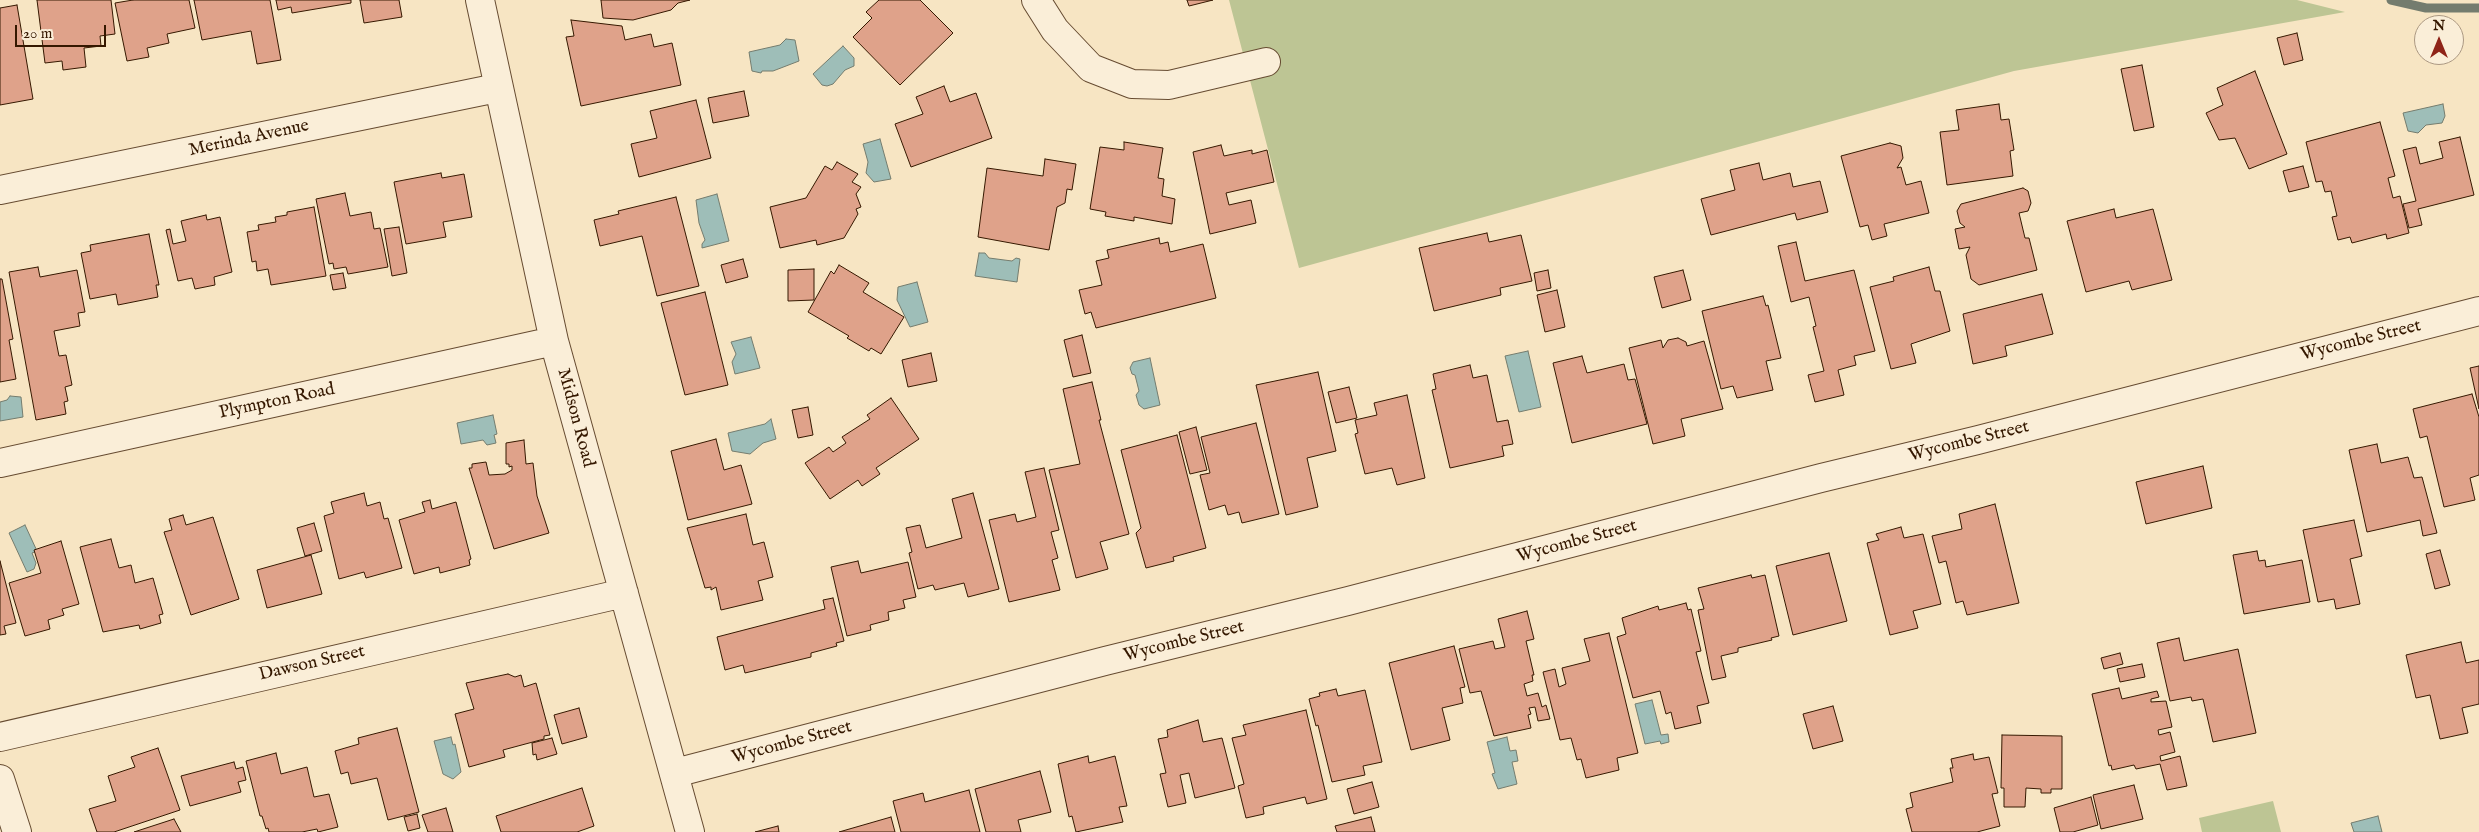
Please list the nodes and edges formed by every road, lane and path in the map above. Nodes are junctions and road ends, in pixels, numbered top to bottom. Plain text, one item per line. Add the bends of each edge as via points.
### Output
1 (480, 0) edge
2 (1036, 0) edge
3 (1266, 62) dead end
4 (497, 88) junction
5 (0, 190) edge
6 (2479, 311) edge
7 (554, 341) junction
8 (0, 463) edge
9 (624, 593) junction
10 (0, 737) edge
11 (674, 773) junction
12 (0, 780) edge
13 (17, 832) edge
14 (690, 832) edge

1 - 4 street, Midson Road
2 - 3 street via 1054,30 1091,68 1132,84 1169,85
4 - 5 street, Merinda Avenue
4 - 7 street, Midson Road
6 - 11 street, Wycombe Street
7 - 8 street, Plympton Road
7 - 9 street, Midson Road
9 - 10 street, Dawson Street
9 - 11 street, Midson Road
11 - 14 street, Midson Road
12 - 13 street

